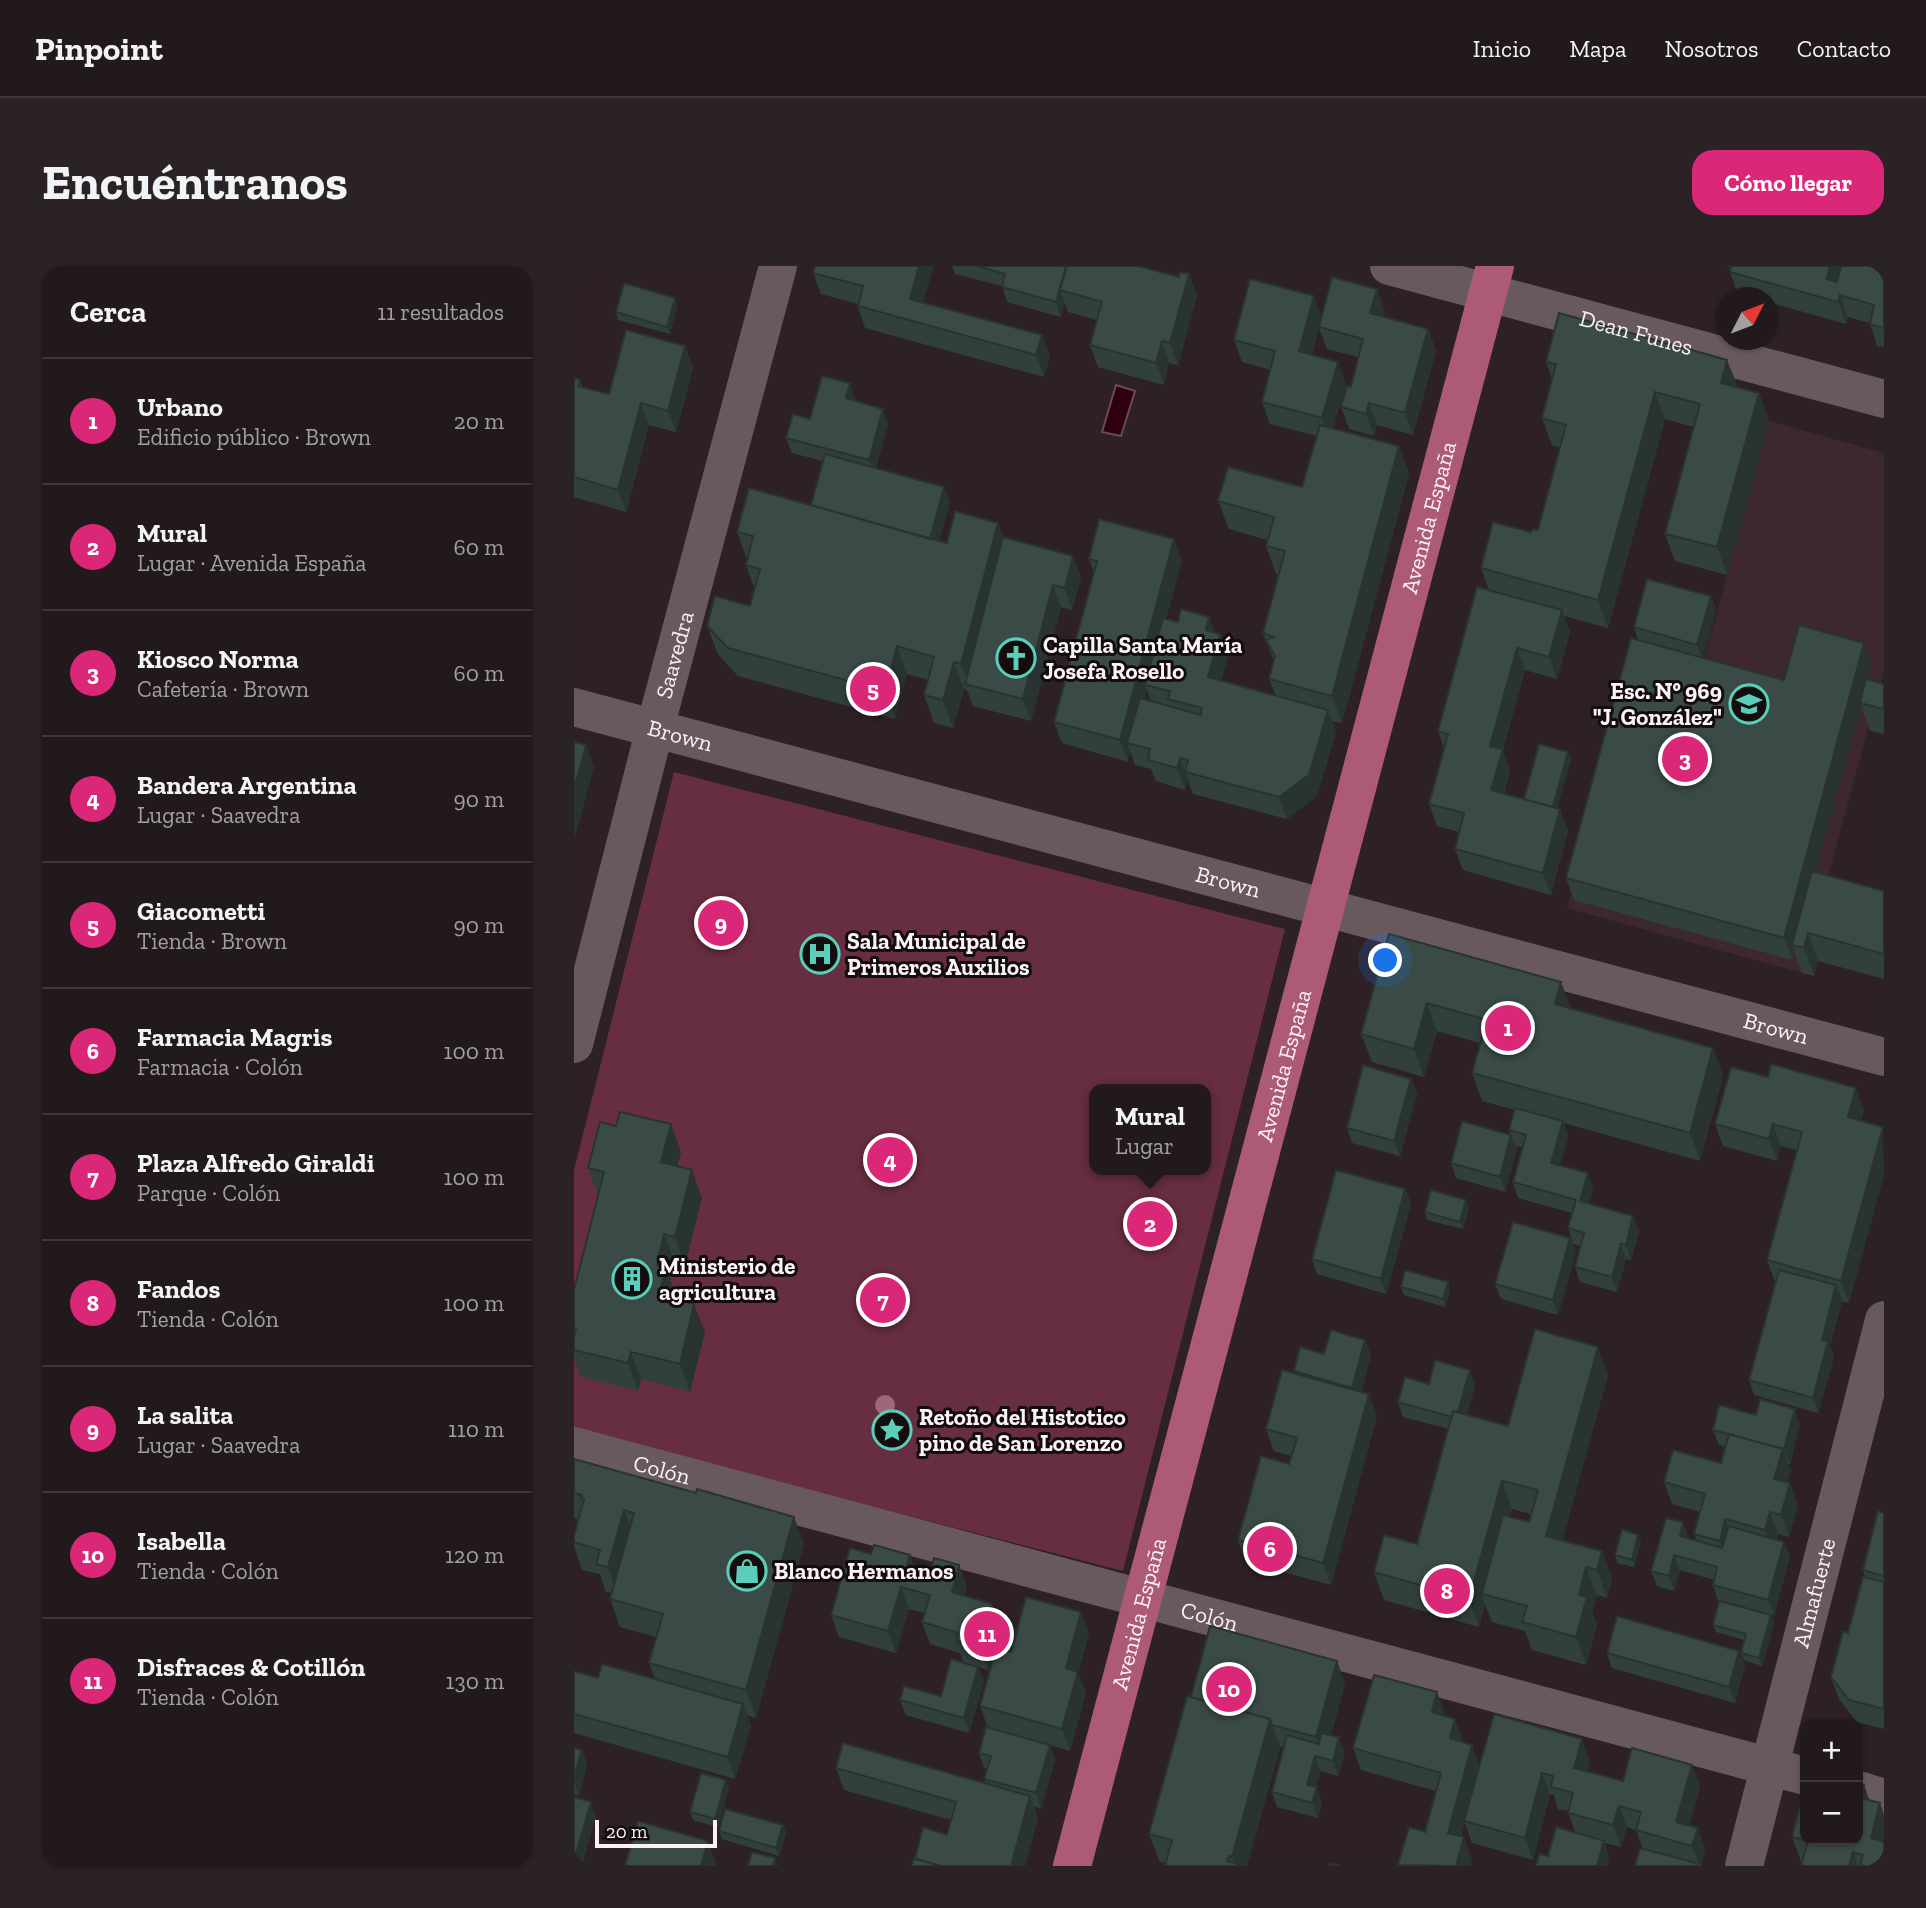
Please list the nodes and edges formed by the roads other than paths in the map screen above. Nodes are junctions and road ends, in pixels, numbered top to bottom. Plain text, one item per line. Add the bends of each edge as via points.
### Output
1 (778, 266) edge
2 (1389, 266) edge
3 (1491, 279) edge
4 (1884, 399) edge
5 (574, 707) edge
6 (654, 728) junction
7 (1326, 908) junction
8 (574, 1044) edge
9 (1884, 1058) edge
10 (1884, 1320) edge
11 (574, 1446) edge
12 (1143, 1598) junction
13 (1788, 1771) edge
14 (1863, 1792) edge
15 (1884, 1798) edge
16 (1072, 1866) edge
17 (1744, 1866) edge

1 - 6 street, Saavedra
2 - 3 street, Dean Funes
3 - 4 street, Dean Funes
3 - 7 main road, Avenida España
5 - 6 street, Brown
6 - 7 street, Brown
6 - 8 street, Saavedra
7 - 9 street, Brown
7 - 12 main road, Avenida España
10 - 13 street, Almafuerte
11 - 12 street, Colón
12 - 13 street, Colón
12 - 16 main road, Avenida España
13 - 17 street, Almafuerte
14 - 15 street

